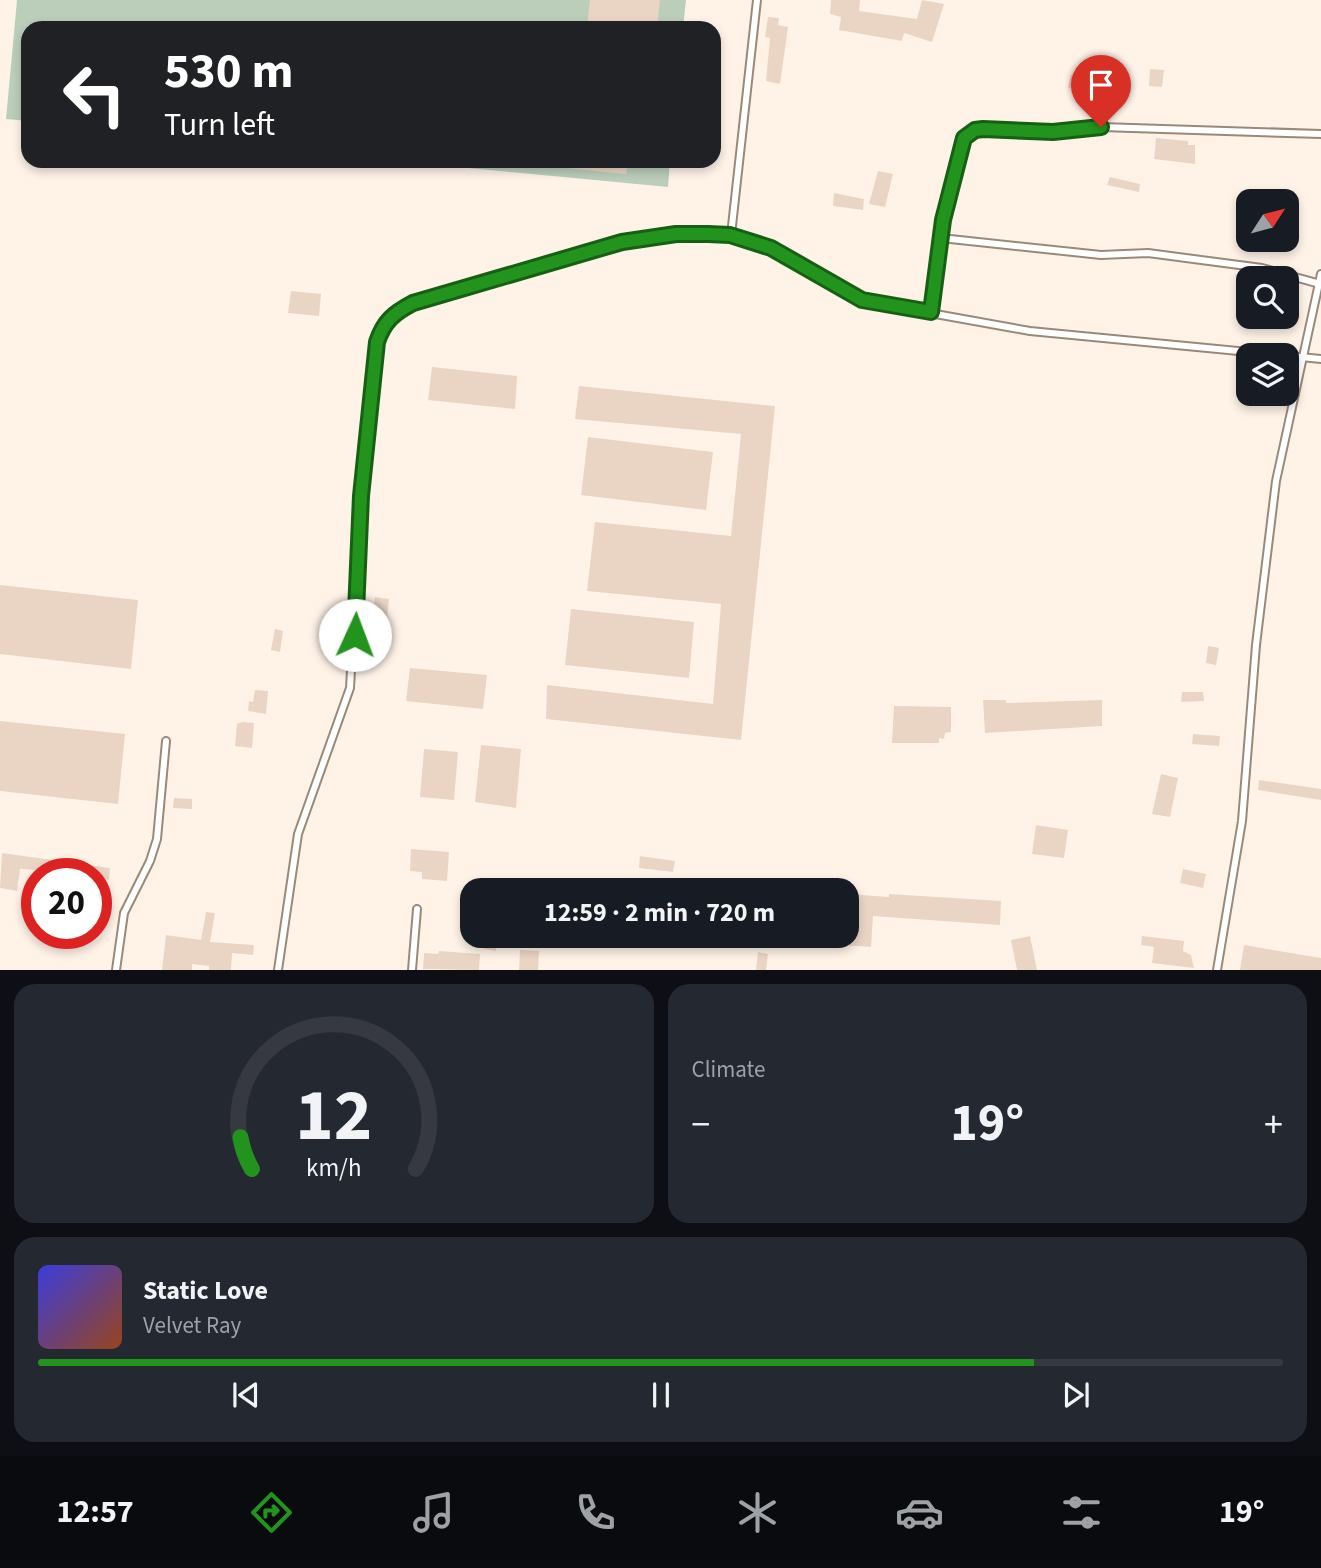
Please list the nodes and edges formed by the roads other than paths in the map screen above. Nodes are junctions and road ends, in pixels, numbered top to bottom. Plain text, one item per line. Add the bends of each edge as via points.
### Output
1 (757, 0) edge
2 (1321, 134) edge
3 (730, 235) junction
4 (941, 238) junction
5 (1321, 274) edge
6 (1320, 284) edge
7 (931, 312) junction
8 (1304, 356) junction
9 (1321, 359) edge
10 (166, 741) dead end
11 (417, 909) dead end
12 (116, 970) edge
13 (278, 970) edge
14 (412, 970) edge
15 (1216, 970) edge

1 - 3 lane
2 - 4 lane via 1101,127 1053,132 975,130 964,138
3 - 7 lane via 789,257 862,300
3 - 13 lane via 676,234 622,242 413,303 382,325 361,496 350,688 298,834
4 - 6 lane via 1101,255 1148,253 1262,268
4 - 7 lane
5 - 6 lane
6 - 8 lane
7 - 8 lane via 1030,331
8 - 9 lane
8 - 15 lane via 1276,481 1256,645 1242,821
10 - 12 lane via 157,839 124,913
11 - 14 lane

